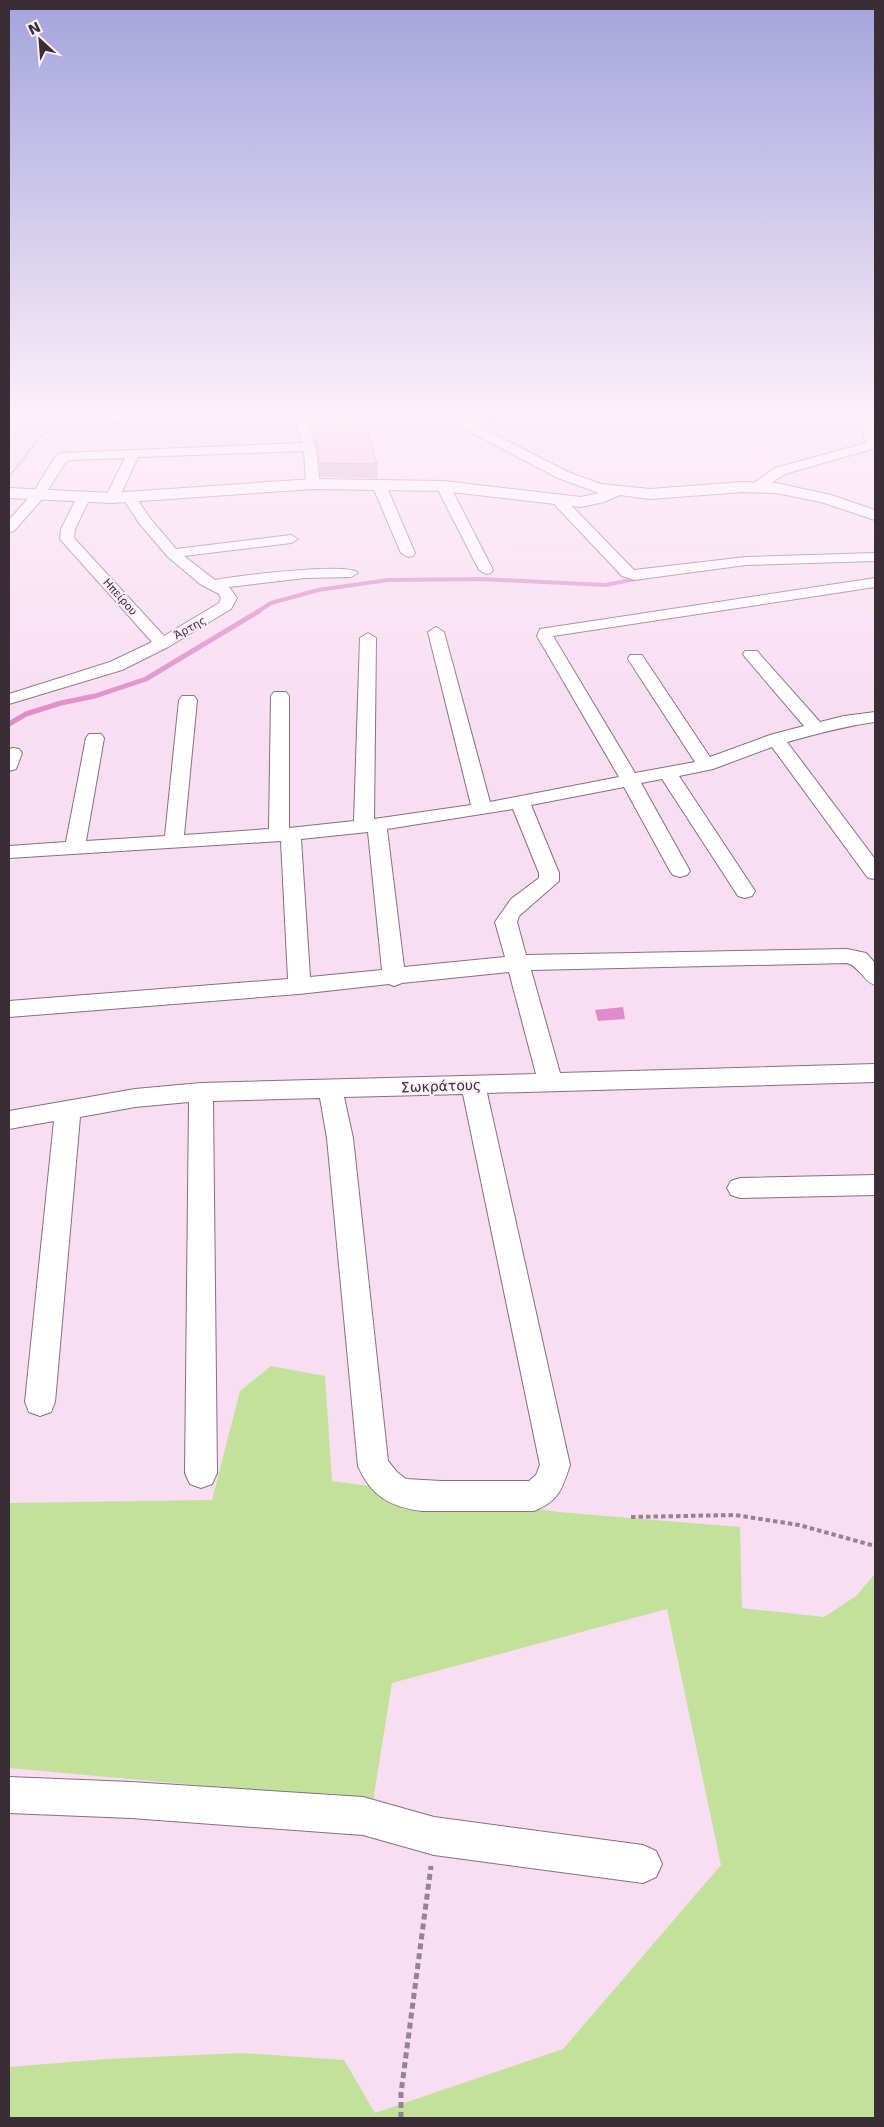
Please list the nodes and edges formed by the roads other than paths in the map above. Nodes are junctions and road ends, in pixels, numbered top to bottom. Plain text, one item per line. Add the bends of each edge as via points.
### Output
1 (19, 516) edge
2 (74, 516) edge
3 (140, 516) edge
4 (392, 516) edge
5 (458, 516) edge
6 (573, 516) edge
7 (9, 528) edge
8 (291, 539) dead end
9 (175, 553) junction
10 (408, 553) dead end
11 (875, 557) edge
12 (486, 570) dead end
13 (351, 573) dead end
14 (875, 582) edge
15 (217, 584) junction
16 (436, 632) dead end
17 (368, 638) dead end
18 (162, 644) junction
19 (751, 654) dead end
20 (636, 659) dead end
21 (280, 696) dead end
22 (9, 699) edge
23 (188, 700) dead end
24 (873, 721) edge
25 (817, 730) junction
26 (95, 738) dead end
27 (776, 739) junction
28 (706, 765) junction
29 (666, 772) junction
30 (630, 780) junction
31 (520, 802) junction
32 (482, 808) junction
33 (370, 826) junction
34 (285, 834) junction
35 (174, 841) junction
36 (75, 848) junction
37 (9, 852) edge
38 (680, 871) dead end
39 (875, 874) edge
40 (745, 891) dead end
41 (519, 963) junction
42 (875, 977) edge
43 (394, 978) junction
44 (299, 986) junction
45 (9, 1009) edge
46 (875, 1073) edge
47 (551, 1083) junction
48 (473, 1084) junction
49 (331, 1090) junction
50 (201, 1092) junction
51 (68, 1110) junction
52 (9, 1120) edge
53 (875, 1185) edge
54 (740, 1188) dead end
55 (40, 1402) dead end
56 (202, 1473) dead end
57 (9, 1795) edge
58 (642, 1864) dead end

1 - 7 street
2 - 18 street, Ηπείρου via 67,540
3 - 9 street
4 - 10 street
5 - 12 street
6 - 11 street via 627,573 634,575 746,561
8 - 9 street
9 - 15 street via 207,582
13 - 15 street via 305,574
14 - 30 street via 546,632 544,636
15 - 18 street, Άρτης via 229,598 225,606
16 - 32 street
17 - 33 street
18 - 22 street, Άρτης via 116,666
19 - 25 street
20 - 28 street
21 - 34 street
23 - 35 street
24 - 25 street via 844,721
25 - 27 street
26 - 36 street
27 - 28 street
27 - 39 street
28 - 29 street
29 - 30 street
29 - 40 street
30 - 31 street
30 - 38 street
31 - 32 street
31 - 41 street via 549,873 549,881 509,914 506,922
32 - 33 street
33 - 34 street
33 - 43 street
34 - 35 street
34 - 44 street
35 - 36 street
36 - 37 street
41 - 42 street via 847,956 858,958
41 - 43 street
41 - 47 street
43 - 44 street
44 - 45 street
46 - 47 street, Σωκράτους
47 - 48 street, Σωκράτους
48 - 49 street, Σωκράτους
48 - 49 street via 555,1465 548,1485 534,1496 398,1492 384,1483 373,1466 340,1138
49 - 50 street, Σωκράτους
50 - 51 street, Σωκράτους via 135,1098
50 - 56 street
51 - 52 street, Σωκράτους
51 - 55 street
53 - 54 street
57 - 58 street via 362,1816 434,1836

